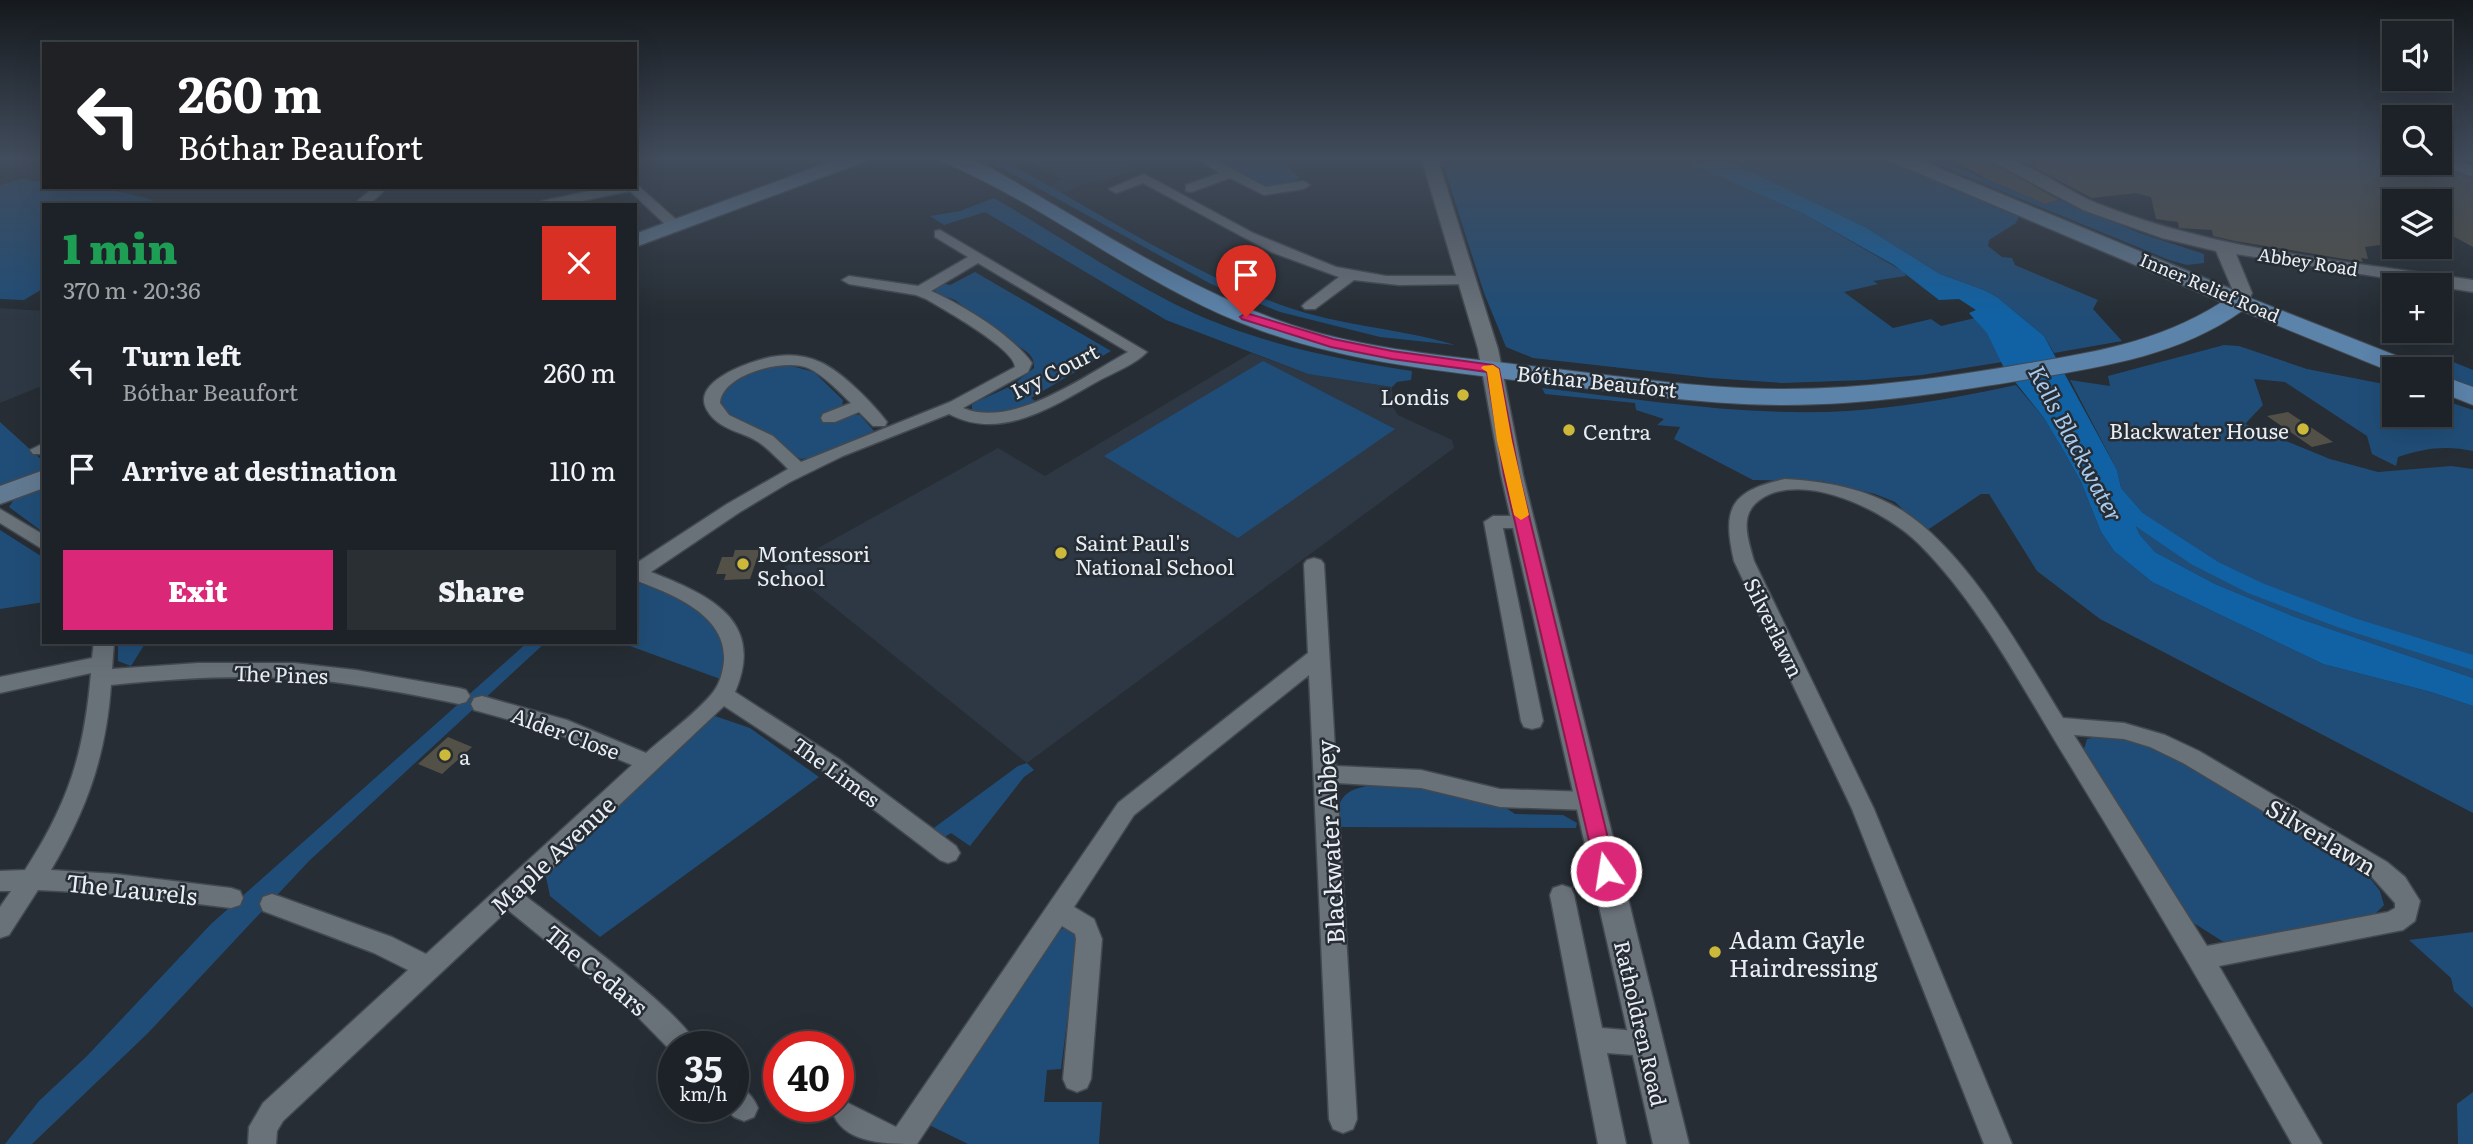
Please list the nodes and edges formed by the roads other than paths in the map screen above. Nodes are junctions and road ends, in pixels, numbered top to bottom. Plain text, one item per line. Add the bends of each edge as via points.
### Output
1 (658, 210) edge
2 (717, 210) edge
3 (1049, 210) edge
4 (1201, 210) edge
5 (1445, 210) edge
6 (2024, 210) edge
7 (2100, 210) edge
8 (675, 226) junction
9 (940, 234) dead end
10 (637, 240) edge
11 (2224, 247) junction
12 (978, 257) junction
13 (1351, 275) junction
14 (849, 280) dead end
15 (1467, 280) junction
16 (2473, 286) edge
17 (919, 290) junction
18 (2240, 301) junction
19 (1310, 306) dead end
20 (2216, 319) junction
21 (2382, 359) edge
22 (2382, 367) edge
23 (1493, 369) junction
24 (861, 405) junction
25 (948, 407) junction
26 (829, 418) dead end
27 (879, 422) dead end
28 (799, 470) junction
29 (42, 479) edge
30 (0, 496) edge
31 (0, 514) edge
32 (1523, 522) junction
33 (42, 543) edge
34 (1314, 564) dead end
35 (637, 572) edge
36 (637, 573) edge
37 (1319, 656) junction
38 (103, 661) edge
39 (0, 685) edge
40 (723, 695) junction
41 (459, 696) dead end
42 (482, 704) dead end
43 (1532, 721) dead end
44 (2058, 726) junction
45 (649, 763) junction
46 (1326, 775) junction
47 (1589, 801) junction
48 (948, 853) dead end
49 (32, 879) junction
50 (0, 881) edge
51 (507, 895) junction
52 (1562, 895) dead end
53 (231, 898) dead end
54 (272, 904) dead end
55 (1057, 910) junction
56 (0, 927) edge
57 (2201, 958) junction
58 (429, 968) junction
59 (669, 1031) edge
60 (1592, 1039) junction
61 (1647, 1044) junction
62 (1077, 1079) dead end
63 (854, 1119) edge
64 (1343, 1119) dead end
65 (262, 1144) edge
66 (900, 1144) edge
67 (1612, 1144) edge
68 (1671, 1144) edge
69 (1998, 1144) edge
70 (2308, 1144) edge

1 - 8 street
2 - 8 main road
3 - 23 main road, Bóthar Beaufort via 1246,317 1331,343
4 - 13 street via 1288,253
5 - 15 street, Ratholdren Road
6 - 18 main road, Inner Relief Road
7 - 11 street, Abbey Road
8 - 10 main road
9 - 12 street
11 - 16 street, Abbey Road
11 - 18 street via 2242,293
12 - 17 street
12 - 25 street, Ivy Court via 1139,352 1017,415 987,420
13 - 15 street
13 - 19 street
14 - 17 street
15 - 23 street, Ratholdren Road
17 - 25 street via 1010,347 1024,363 998,385
18 - 20 main road, Bóthar Beaufort
18 - 21 main road, Inner Relief Road
20 - 22 main road via 2274,325
20 - 23 main road, Bóthar Beaufort via 2174,341 2087,362 1893,393 1778,397
23 - 32 street, Ratholdren Road
24 - 26 street
24 - 27 street
24 - 28 street via 814,365 791,361 748,369 715,391 714,409 722,418 758,434
25 - 28 street
28 - 35 street via 724,512
29 - 30 main road
31 - 33 street
32 - 43 street via 1493,522
32 - 47 street, Ratholdren Road
34 - 37 street, Blackwater Abbey
36 - 40 street, Maple Avenue via 700,603 731,632 736,666
37 - 46 street, Blackwater Abbey
37 - 55 street via 1126,809
38 - 39 street, The Pines
38 - 41 street, The Pines via 172,671 293,671
38 - 49 street via 85,775
40 - 45 street, Maple Avenue
40 - 48 street, The Limes via 831,765
42 - 45 street, Alder Close via 558,726
44 - 57 street, Silverlawn
44 - 57 street, Silverlawn via 2124,731 2191,757 2379,869 2408,901 2406,914 2394,922
44 - 69 street, Silverlawn via 1976,601 1899,517 1877,503 1819,486 1773,488 1754,494 1743,505 1737,521 1744,561 1863,809
45 - 51 street, Maple Avenue
46 - 47 street via 1421,779 1500,798
46 - 64 street, Blackwater Abbey
47 - 61 street, Ratholdren Road
49 - 50 street, The Laurels
49 - 53 street, The Laurels
49 - 56 street
51 - 58 street, Maple Avenue
51 - 59 street, The Cedars
52 - 60 street
54 - 58 street via 383,945
55 - 62 street via 1085,927 1089,939
55 - 66 street
57 - 70 street, Silverlawn
58 - 65 street, Maple Avenue via 273,1112 263,1127
60 - 61 street
60 - 67 street
61 - 68 street, Ratholdren Road
63 - 66 street

